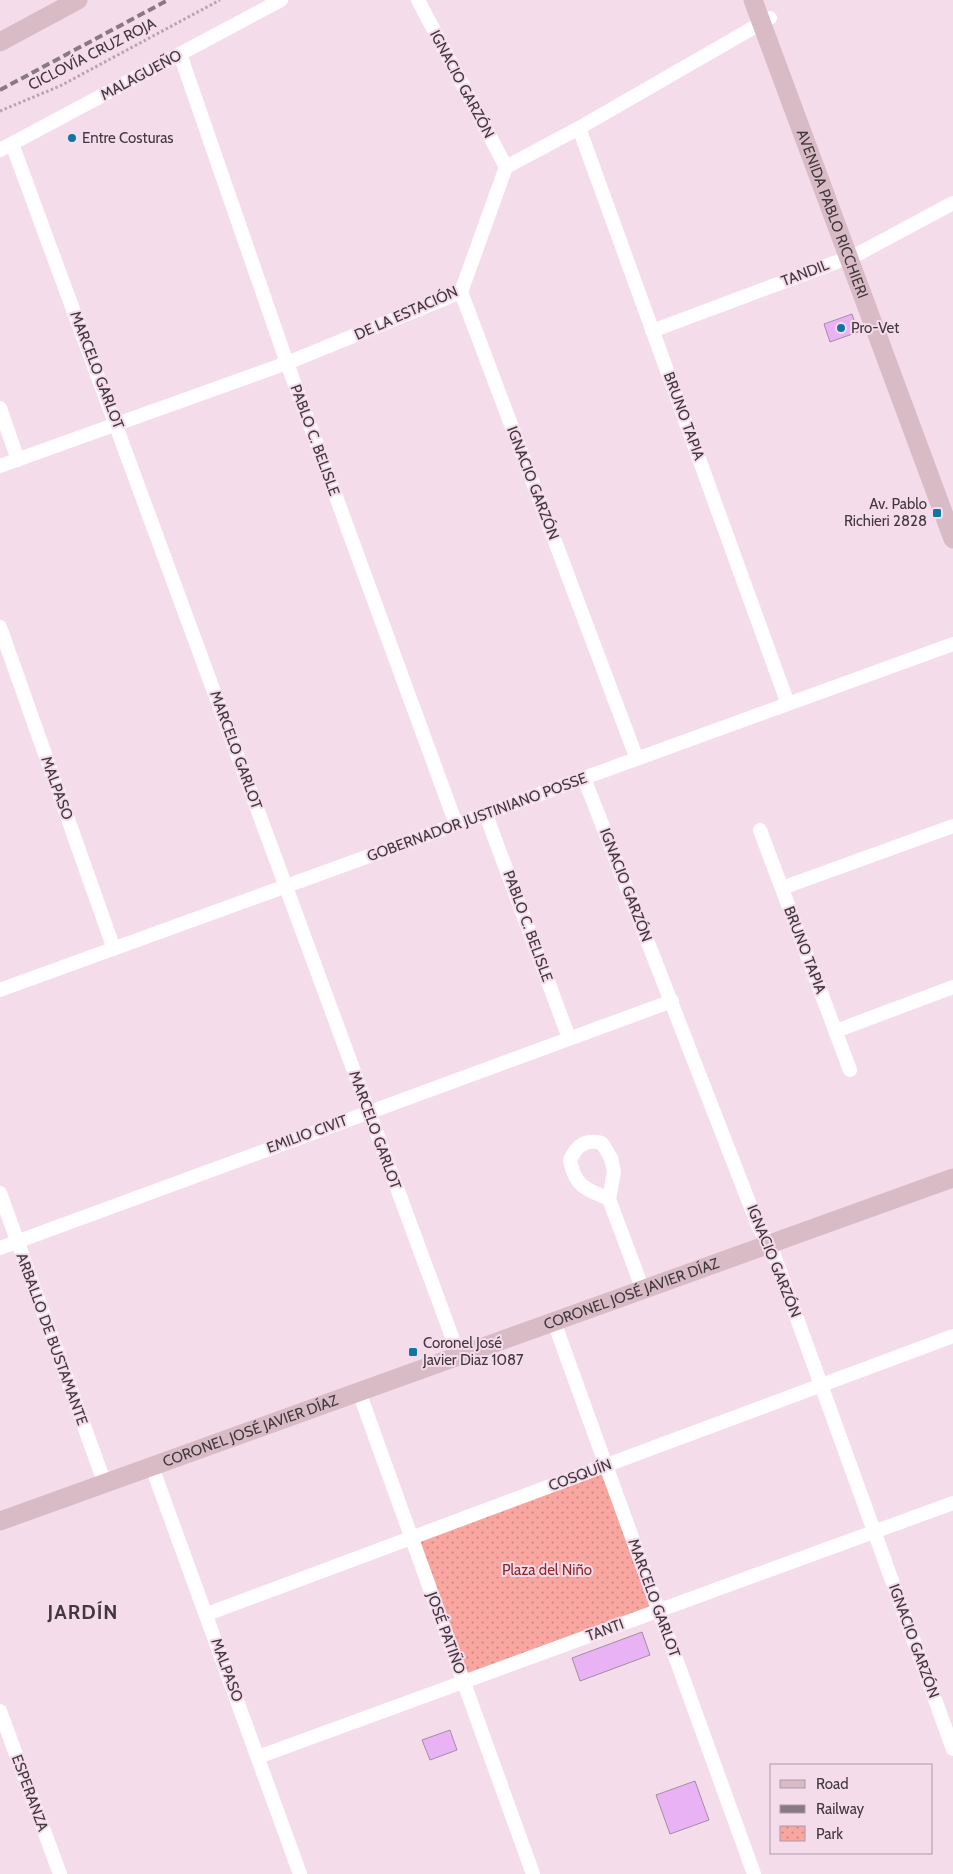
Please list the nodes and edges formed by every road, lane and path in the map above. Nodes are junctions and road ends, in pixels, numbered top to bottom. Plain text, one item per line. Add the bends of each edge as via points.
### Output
1 (78, 0) edge
2 (220, 0) edge
3 (281, 0) edge
4 (418, 0) edge
5 (753, 0) edge
6 (765, 13) edge
7 (0, 42) edge
8 (180, 54) junction
9 (0, 110) edge
10 (579, 128) junction
11 (6, 147) edge
12 (506, 168) junction
13 (953, 203) edge
14 (853, 255) junction
15 (461, 292) junction
16 (652, 331) junction
17 (287, 363) junction
18 (0, 408) edge
19 (117, 424) junction
20 (18, 460) junction
21 (0, 466) edge
22 (953, 505) edge
23 (953, 539) edge
24 (0, 627) edge
25 (953, 644) edge
26 (788, 704) junction
27 (637, 759) junction
28 (584, 778) junction
29 (486, 815) junction
30 (456, 824) junction
31 (953, 826) edge
32 (760, 830) dead end
33 (286, 887) junction
34 (782, 888) junction
35 (114, 949) junction
36 (953, 987) edge
37 (0, 990) edge
38 (672, 1001) junction
39 (836, 1031) junction
40 (569, 1038) junction
41 (850, 1070) dead end
42 (368, 1112) junction
43 (953, 1178) edge
44 (0, 1193) edge
45 (609, 1199) dead end
46 (17, 1242) junction
47 (770, 1244) junction
48 (0, 1248) edge
49 (643, 1290) junction
50 (554, 1322) junction
51 (953, 1336) edge
52 (459, 1356) junction
53 (822, 1385) junction
54 (359, 1392) junction
55 (152, 1466) junction
56 (606, 1466) junction
57 (105, 1484) junction
58 (953, 1503) edge
59 (0, 1522) edge
60 (875, 1531) junction
61 (412, 1538) junction
62 (658, 1611) junction
63 (207, 1614) junction
64 (463, 1682) junction
65 (0, 1711) edge
66 (953, 1748) edge
67 (258, 1757) junction
68 (60, 1874) edge
69 (300, 1874) edge
70 (532, 1874) edge
71 (754, 1874) edge

1 - 7 main road
2 - 9 path, CICLOVÍA CRUZ ROJA via 60,86
3 - 8 street, MALAGUEÑO
4 - 12 street, IGNACIO GARZÓN
5 - 6 main road, AVENIDA PABLO RICCHIERI
6 - 10 street
6 - 14 main road, AVENIDA PABLO RICCHIERI
8 - 11 street, MALAGUEÑO
8 - 17 street, PABLO C. BELISLE
10 - 12 street
10 - 16 street, BRUNO TAPIA
11 - 19 street, MARCELO GARLOT
12 - 15 street, DE LA ESTACIÓN
13 - 14 street, TANDIL
14 - 16 street, TANDIL
14 - 22 main road, AVENIDA PABLO RICCHIERI
14 - 23 main road, AVENIDA PABLO RICCHIERI
15 - 17 street, DE LA ESTACIÓN
15 - 27 street, IGNACIO GARZÓN
16 - 26 street, BRUNO TAPIA
17 - 19 street, DE LA ESTACIÓN
17 - 30 street, PABLO C. BELISLE
18 - 20 street
19 - 20 street, DE LA ESTACIÓN
19 - 33 street, MARCELO GARLOT
20 - 21 street, DE LA ESTACIÓN
24 - 35 street, MALPASO
25 - 26 street, GOBERNADOR JUSTINIANO POSSE
26 - 27 street, GOBERNADOR JUSTINIANO POSSE
27 - 28 street, GOBERNADOR JUSTINIANO POSSE
28 - 29 street, GOBERNADOR JUSTINIANO POSSE
28 - 38 street, IGNACIO GARZÓN
29 - 30 street, GOBERNADOR JUSTINIANO POSSE
29 - 40 street, PABLO C. BELISLE
30 - 33 street, GOBERNADOR JUSTINIANO POSSE
31 - 34 street
32 - 34 street, BRUNO TAPIA
33 - 35 street, GOBERNADOR JUSTINIANO POSSE
33 - 42 street, MARCELO GARLOT
34 - 39 street, BRUNO TAPIA
35 - 37 street, GOBERNADOR JUSTINIANO POSSE
36 - 39 street
38 - 40 street, EMILIO CIVIT
38 - 47 street, IGNACIO GARZÓN via 759,1228
39 - 41 street, BRUNO TAPIA
40 - 42 street, EMILIO CIVIT
42 - 46 street, EMILIO CIVIT
42 - 52 street, MARCELO GARLOT
43 - 47 main road, CORONEL JOSÉ JAVIER DÍAZ
44 - 46 street, ARBALLO DE BUSTAMANTE
45 - 49 street
46 - 48 street, EMILIO CIVIT
46 - 57 street, ARBALLO DE BUSTAMANTE
47 - 49 main road, CORONEL JOSÉ JAVIER DÍAZ
47 - 53 street, IGNACIO GARZÓN
49 - 50 main road, CORONEL JOSÉ JAVIER DÍAZ
50 - 52 main road, CORONEL JOSÉ JAVIER DÍAZ
50 - 56 street, MARCELO GARLOT
51 - 53 street, COSQUÍN
52 - 54 main road, CORONEL JOSÉ JAVIER DÍAZ
53 - 56 street, COSQUÍN
53 - 60 street, IGNACIO GARZÓN
54 - 55 main road, CORONEL JOSÉ JAVIER DÍAZ
54 - 61 street, JOSÉ PATIÑO
55 - 57 main road, CORONEL JOSÉ JAVIER DÍAZ
55 - 63 street, MALPASO
56 - 61 street, COSQUÍN
56 - 62 street, MARCELO GARLOT
57 - 59 main road, CORONEL JOSÉ JAVIER DÍAZ
58 - 60 street, TANTI
60 - 62 street, TANTI
60 - 66 street, IGNACIO GARZÓN
61 - 63 street, COSQUÍN
61 - 64 street, JOSÉ PATIÑO
62 - 64 street, TANTI
62 - 71 street, MARCELO GARLOT
63 - 67 street, MALPASO
64 - 67 street, TANTI
64 - 70 street, JOSÉ PATIÑO
65 - 68 street, ESPERANZA
67 - 69 street, MALPASO

